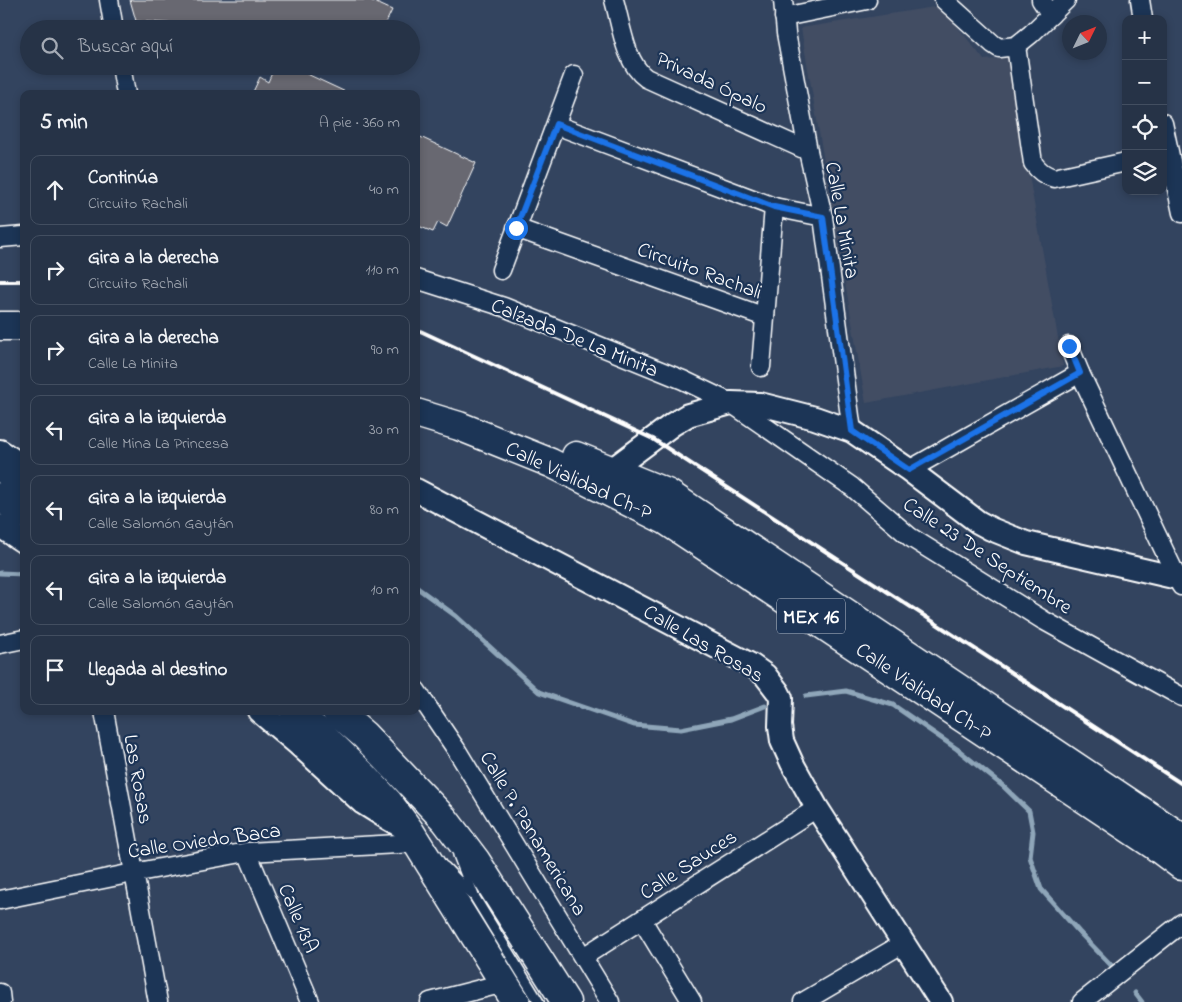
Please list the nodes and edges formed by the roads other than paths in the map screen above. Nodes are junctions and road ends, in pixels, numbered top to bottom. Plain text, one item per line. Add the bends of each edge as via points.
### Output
1 (109, 0) edge
2 (614, 0) edge
3 (867, 0) edge
4 (944, 0) edge
5 (1041, 0) edge
6 (1066, 0) edge
7 (1140, 0) edge
8 (784, 9) edge
9 (1051, 15) junction
10 (1142, 15) edge
11 (112, 20) edge
12 (1016, 46) junction
13 (123, 75) edge
14 (574, 75) dead end
15 (125, 90) edge
16 (556, 124) junction
17 (808, 151) junction
18 (1167, 157) edge
19 (1122, 163) edge
20 (774, 207) junction
21 (1182, 213) edge
22 (823, 217) junction
23 (516, 228) junction
24 (20, 236) edge
25 (0, 238) edge
26 (501, 270) dead end
27 (420, 280) edge
28 (765, 317) junction
29 (0, 326) edge
30 (20, 326) edge
31 (0, 345) edge
32 (20, 345) edge
33 (1069, 346) dead end
34 (761, 367) dead end
35 (1080, 373) junction
36 (420, 394) edge
37 (731, 402) junction
38 (420, 413) edge
39 (852, 431) junction
40 (0, 451) edge
41 (20, 464) edge
42 (0, 467) edge
43 (909, 470) junction
44 (604, 478) junction
45 (20, 480) edge
46 (420, 492) edge
47 (0, 497) edge
48 (20, 511) edge
49 (0, 526) edge
50 (20, 539) edge
51 (1180, 582) edge
52 (20, 640) edge
53 (0, 644) edge
54 (420, 696) edge
55 (1182, 697) edge
56 (105, 715) edge
57 (264, 715) edge
58 (299, 715) edge
59 (341, 715) edge
60 (360, 715) edge
61 (817, 808) junction
62 (445, 820) junction
63 (413, 836) junction
64 (1182, 838) edge
65 (247, 852) junction
66 (476, 862) junction
67 (1182, 866) edge
68 (133, 873) junction
69 (474, 896) junction
70 (0, 900) edge
71 (642, 920) junction
72 (1182, 923) edge
73 (902, 944) junction
74 (583, 957) junction
75 (510, 992) edge
76 (0, 993) edge
77 (1, 1002) edge
78 (158, 1002) edge
79 (310, 1002) edge
80 (430, 1002) edge
81 (539, 1002) edge
82 (566, 1002) edge
83 (610, 1002) edge
84 (692, 1002) edge
85 (803, 1002) edge
86 (941, 1002) edge
87 (1082, 1002) edge

1 - 11 street
2 - 17 street, Privada Ópalo via 631,61 640,74
3 - 8 street
4 - 12 street via 992,44 999,48
5 - 9 street
6 - 9 street
7 - 10 street
8 - 17 street, Calle La Minita
9 - 12 street
12 - 19 street via 1033,163 1045,176 1054,178
13 - 15 street
14 - 16 street
16 - 20 street
16 - 23 street
17 - 22 street, Calle La Minita
18 - 21 street
20 - 22 street
20 - 28 street, Circuito Rachali
22 - 39 street, Calle La Minita
23 - 26 street
23 - 28 street, Circuito Rachali
24 - 25 street
27 - 37 street, Calzada De La Minita via 504,307
28 - 34 street
29 - 30 main road
31 - 32 main road
33 - 35 street
35 - 43 street
35 - 51 street
36 - 44 main road, Calle Vialidad Ch-P / MEX 16 via 512,428
37 - 39 street, Calzada De La Minita via 760,404
37 - 44 street, Calzada De La Minita via 679,420
37 - 55 street, Calle 23 De Septiembre via 852,487 910,537 1043,620
38 - 44 main road, Calle Vialidad Ch-P / MEX 16 via 551,463
39 - 43 street, Calzada De La Minita
40 - 41 street
42 - 45 main road
43 - 51 street, Calzada De La Minita via 978,522 1005,535
44 - 64 main road, Calle Vialidad Ch-P / MEX 16 via 667,493
44 - 67 main road, Calle Vialidad Ch-P / MEX 16 via 1130,828
46 - 61 street, Calle Las Rosas via 758,669 781,698 782,741
47 - 48 main road
49 - 50 street
52 - 53 street
54 - 74 street, Calle P. Panamericana
56 - 68 street, Las Rosas
57 - 63 street via 363,803
58 - 63 main road via 364,776
59 - 62 main road
60 - 66 street via 450,809 474,848
61 - 71 street, Calle Sauces
61 - 73 street, Calle Las Rosas
62 - 66 main road
62 - 69 lane
63 - 65 street, Calle Oviedo Baca
63 - 69 lane
63 - 75 main road
65 - 68 street, Calle Oviedo Baca
65 - 79 street, Calle 13A
66 - 82 main road
68 - 70 street, Calle Oviedo Baca
68 - 78 street, Las Rosas
69 - 81 lane
71 - 74 street, Calle Sauces
71 - 84 street
72 - 87 street
73 - 85 street
73 - 86 street, Calle Las Rosas
74 - 83 street, Calle P. Panamericana
75 - 80 street
76 - 77 street

